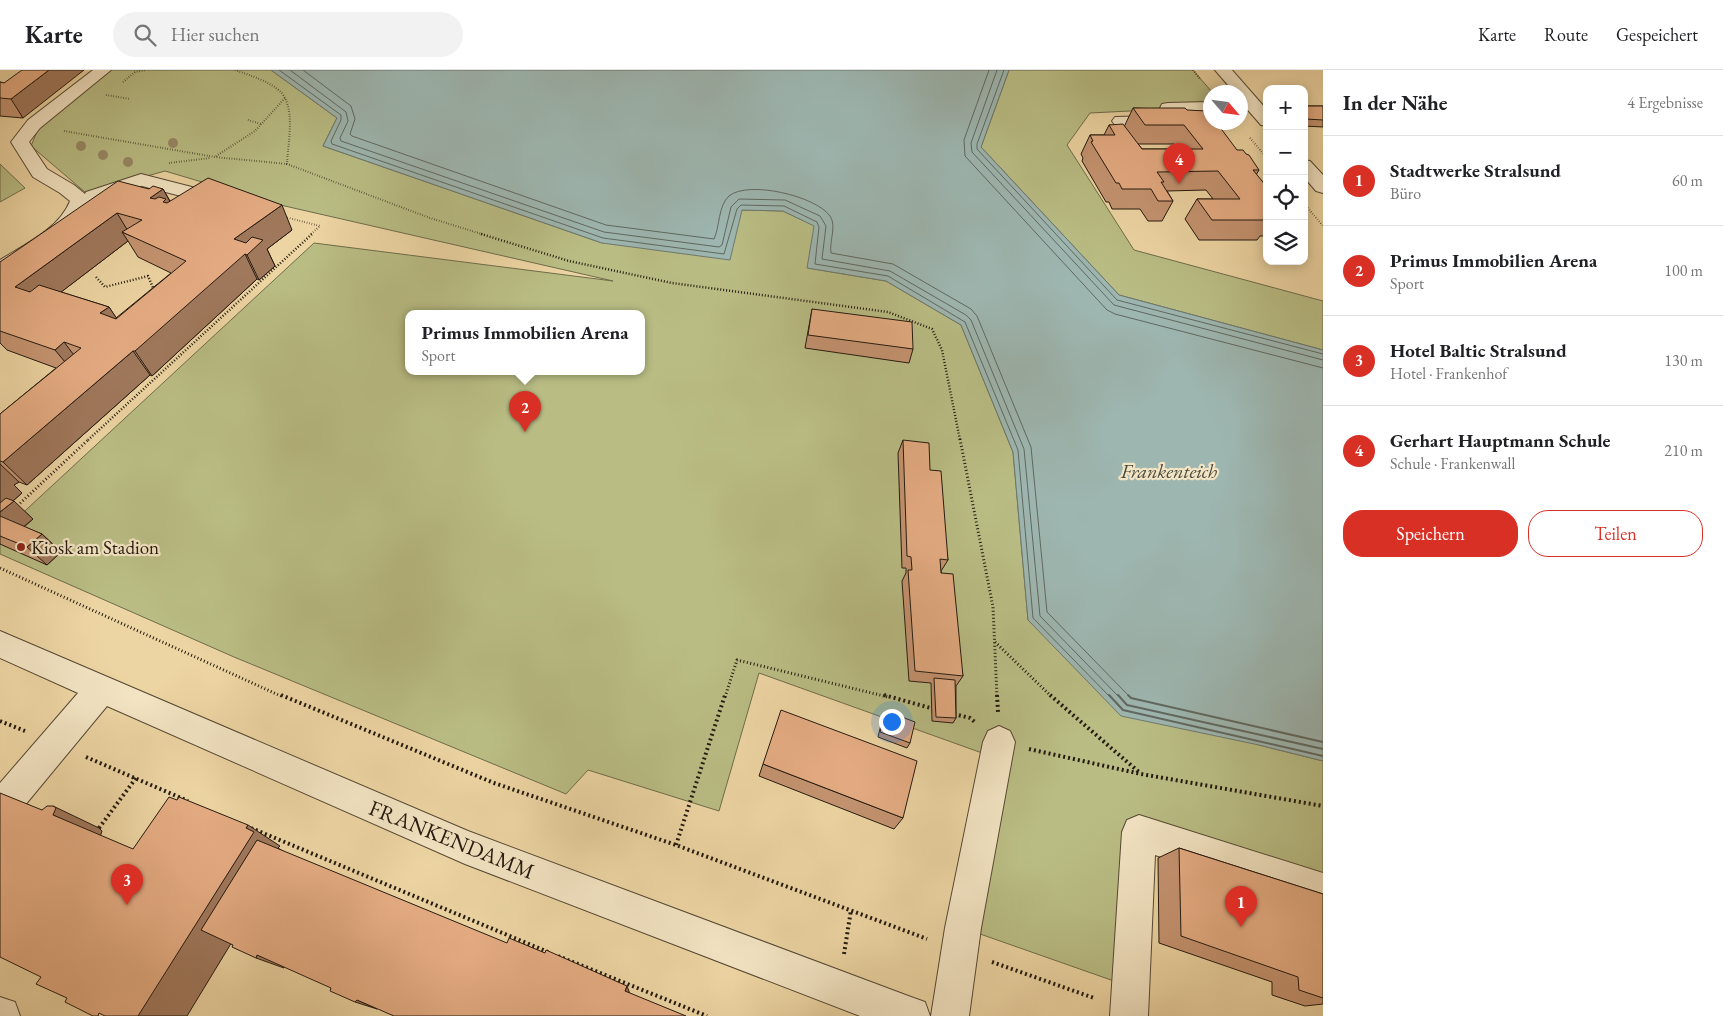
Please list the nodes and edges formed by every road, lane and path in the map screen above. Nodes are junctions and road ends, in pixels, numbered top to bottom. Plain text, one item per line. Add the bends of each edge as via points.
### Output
1 (103, 70) edge
2 (235, 70) edge
3 (1223, 70) edge
4 (1233, 85) edge
5 (106, 95) dead end
6 (286, 97) junction
7 (130, 99) dead end
8 (1203, 107) edge
9 (1248, 107) edge
10 (1263, 118) edge
11 (248, 120) dead end
12 (1121, 121) dead end
13 (34, 124) junction
14 (261, 124) junction
15 (0, 138) edge
16 (20, 142) junction
17 (215, 157) junction
18 (286, 164) junction
19 (1308, 170) edge
20 (141, 180) junction
21 (1323, 187) edge
22 (216, 199) edge
23 (80, 200) junction
24 (1308, 208) edge
25 (282, 216) edge
26 (1323, 226) edge
27 (0, 269) edge
28 (96, 277) dead end
29 (155, 294) edge
30 (14, 508) dead end
31 (0, 568) edge
32 (994, 642) junction
33 (0, 644) edge
34 (102, 688) junction
35 (936, 709) edge
36 (945, 712) edge
37 (0, 721) edge
38 (1000, 742) junction
39 (54, 744) junction
40 (1141, 774) junction
41 (136, 778) junction
42 (8, 798) edge
43 (194, 803) edge
44 (1323, 806) edge
45 (248, 826) edge
46 (99, 828) dead end
47 (676, 845) junction
48 (1323, 891) edge
49 (959, 951) junction
50 (1130, 1013) edge
51 (706, 1016) edge
52 (911, 1016) edge
53 (950, 1016) edge

1 - 13 street
2 - 6 path via 268,83
3 - 4 street
5 - 7 path
6 - 14 path
6 - 18 path via 289,118
8 - 12 street via 1168,108 1163,121
9 - 10 street
11 - 14 path
13 - 16 street
13 - 17 path
14 - 17 path
15 - 16 street
16 - 23 street via 40,173
17 - 18 path
17 - 20 path via 166,163
18 - 32 path via 430,218 569,261 672,283 888,312 932,329 942,350 988,579
19 - 21 street
20 - 22 street
20 - 23 street
23 - 27 street via 78,209 66,224
24 - 26 path
25 - 30 path via 320,226
28 - 29 path via 105,287 148,276
31 - 47 path via 306,707 494,783
32 - 38 path
32 - 40 path
33 - 34 street, FRANKENDAMM
34 - 39 street
34 - 52 street, FRANKENDAMM via 465,847
35 - 47 path via 737,660
36 - 38 path via 970,718
37 - 39 path
38 - 40 path
38 - 49 street
39 - 41 path
39 - 42 street
40 - 44 path
41 - 43 path
41 - 46 path
45 - 51 path
47 - 49 path
48 - 50 street via 1139,832
49 - 50 path
49 - 53 street

